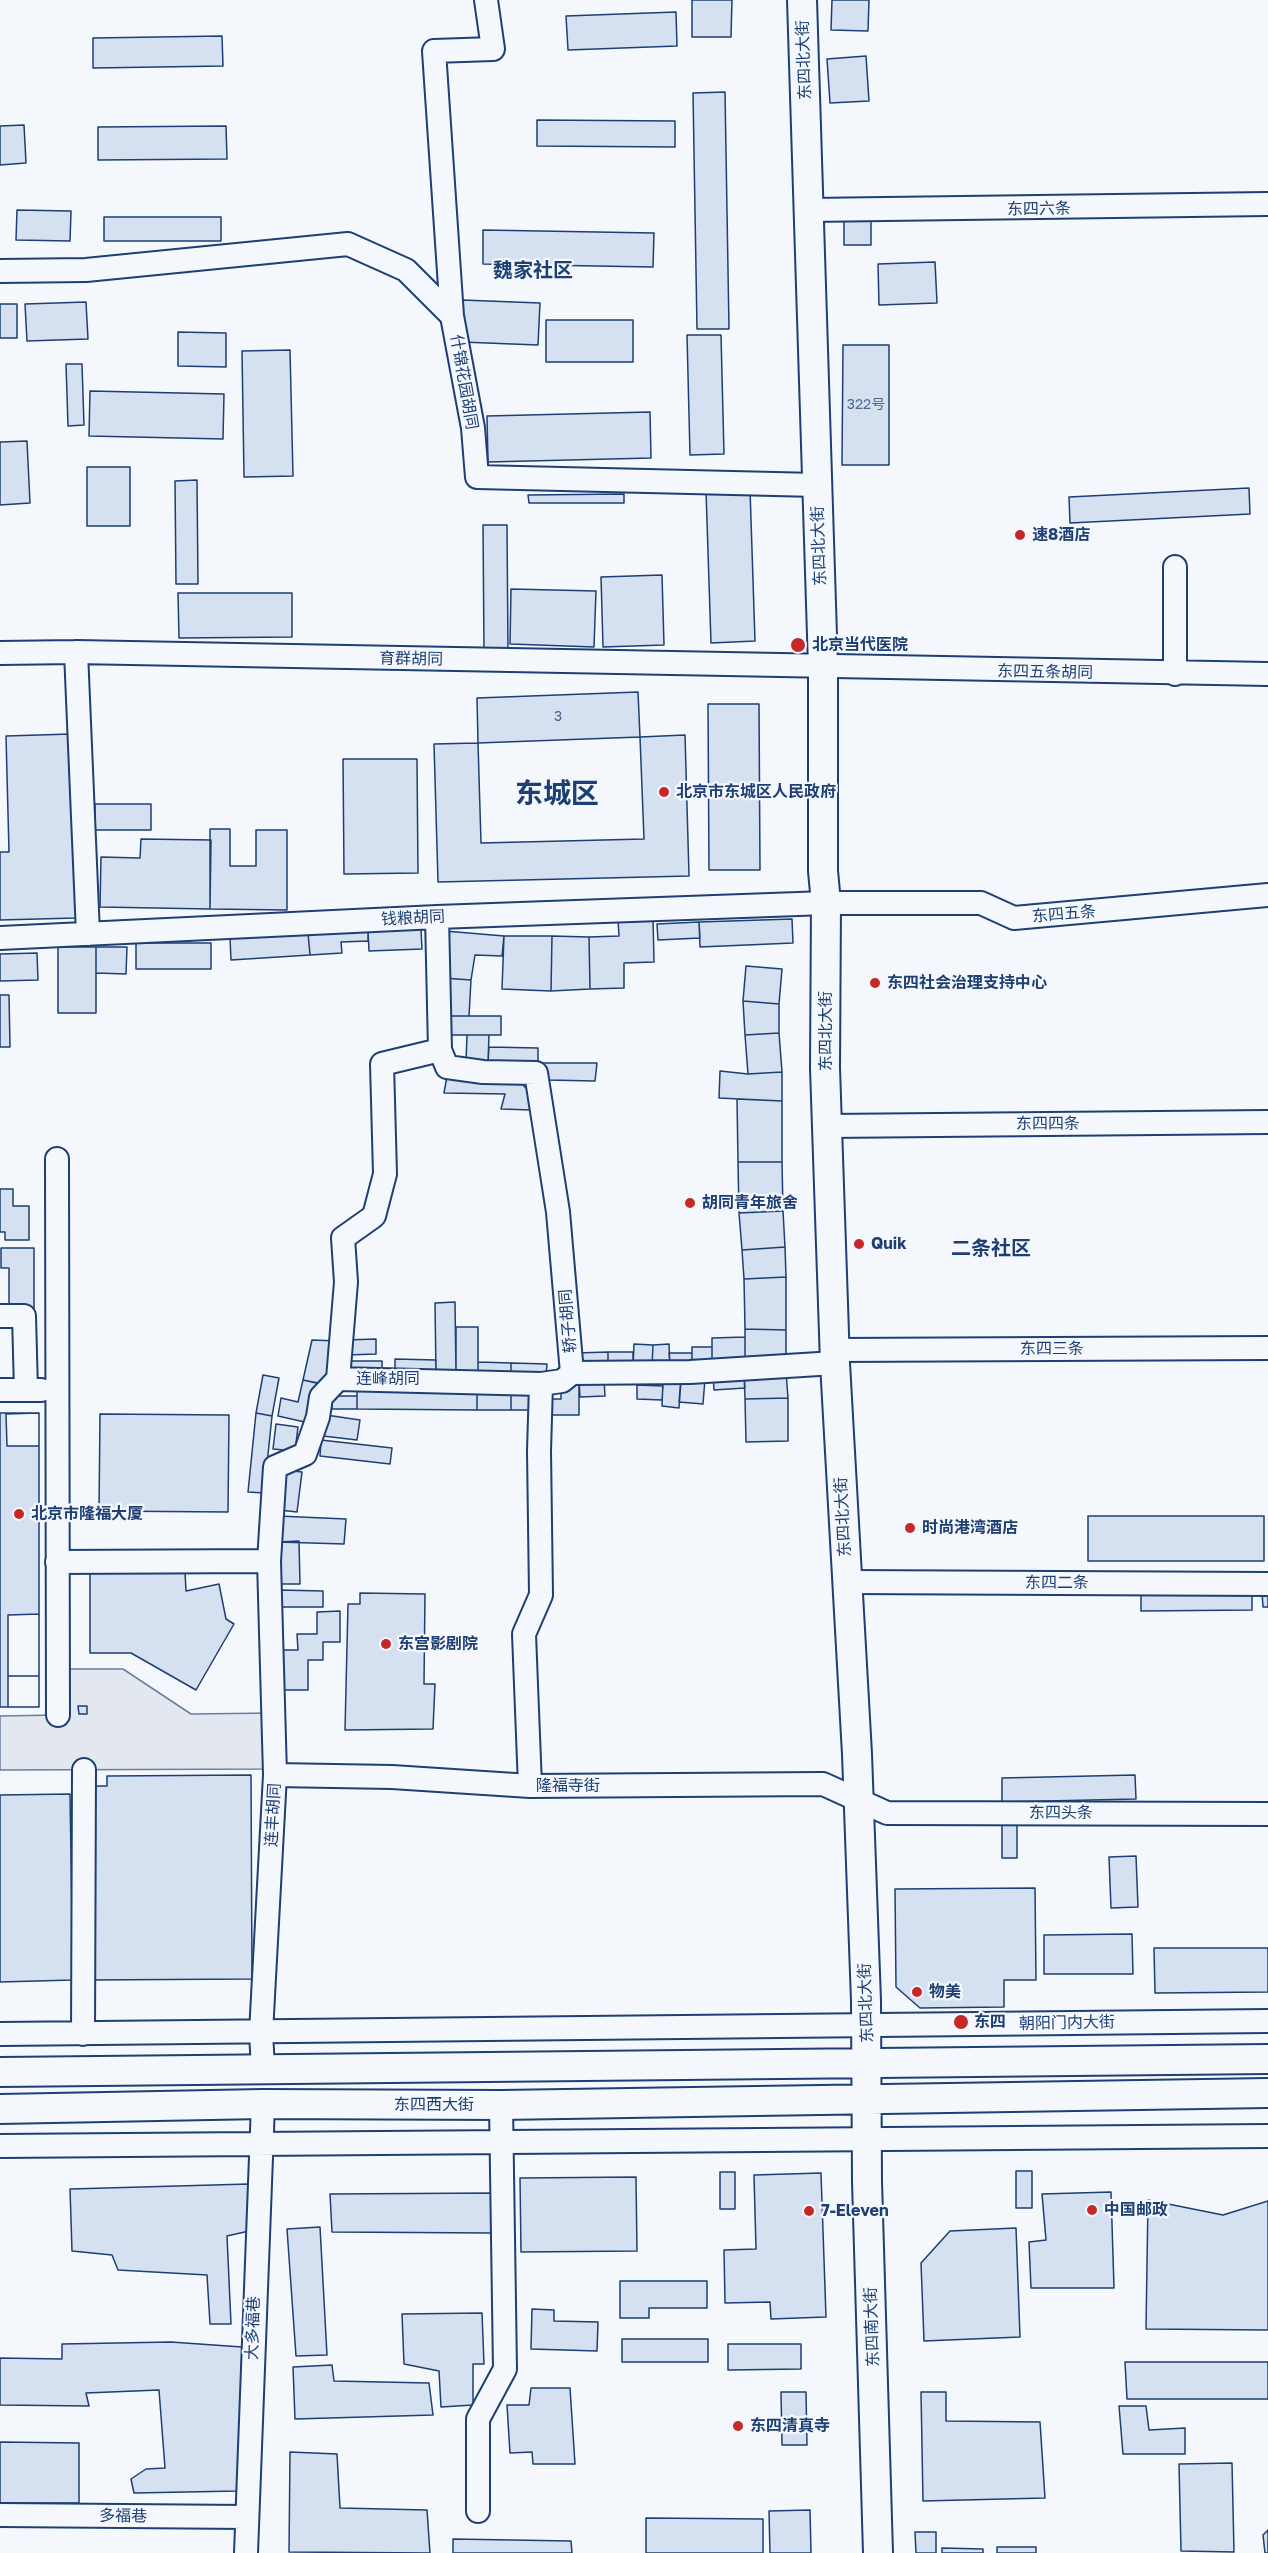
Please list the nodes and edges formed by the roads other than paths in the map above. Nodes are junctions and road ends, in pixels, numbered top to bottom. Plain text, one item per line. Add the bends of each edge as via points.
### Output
1 (486, 0) edge
2 (802, 0) edge
3 (1268, 204) edge
4 (809, 210) junction
5 (0, 271) edge
6 (452, 316) junction
7 (817, 485) junction
8 (1175, 567) dead end
9 (76, 652) junction
10 (0, 653) edge
11 (823, 668) junction
12 (1175, 674) junction
13 (1268, 674) edge
14 (1268, 896) edge
15 (826, 903) junction
16 (437, 917) junction
17 (88, 934) junction
18 (0, 938) edge
19 (440, 1050) junction
20 (1268, 1122) edge
21 (827, 1126) junction
22 (57, 1159) dead end
23 (0, 1316) edge
24 (1268, 1348) edge
25 (835, 1357) junction
26 (572, 1373) junction
27 (338, 1379) junction
28 (541, 1384) junction
29 (0, 1389) edge
30 (26, 1390) junction
31 (57, 1390) junction
32 (269, 1561) junction
33 (57, 1562) junction
34 (847, 1582) junction
35 (1268, 1584) edge
36 (58, 1715) dead end
37 (84, 1770) dead end
38 (275, 1775) junction
39 (530, 1786) junction
40 (858, 1798) junction
41 (1268, 1814) edge
42 (1268, 2021) edge
43 (866, 2025) junction
44 (261, 2033) junction
45 (0, 2034) edge
46 (83, 2034) junction
47 (1268, 2059) edge
48 (867, 2062) junction
49 (263, 2068) junction
50 (0, 2072) edge
51 (1268, 2093) edge
52 (868, 2100) junction
53 (263, 2104) junction
54 (501, 2105) junction
55 (0, 2109) edge
56 (1268, 2136) edge
57 (868, 2140) junction
58 (502, 2143) junction
59 (260, 2145) junction
60 (0, 2146) edge
61 (478, 2511) dead end
62 (0, 2515) edge
63 (247, 2517) junction
64 (246, 2553) edge
65 (878, 2553) edge

1 - 6 street via 493,49 434,51
2 - 4 main road, 东四北大街
3 - 4 street, 东四六条
4 - 7 main road, 东四北大街
5 - 6 street, 什锦花园胡同 via 86,270 348,244 406,270
6 - 7 street, 什锦花园胡同 via 473,428 477,477
7 - 11 main road, 东四北大街
8 - 12 street
9 - 10 street, 育群胡同
9 - 11 street, 育群胡同
9 - 17 street
11 - 12 street, 东四五条胡同
11 - 15 main road, 东四北大街
12 - 13 street, 东四五条胡同
14 - 15 street, 东四五条 via 1014,918 981,903
15 - 16 street, 钱粮胡同
15 - 21 main road, 东四北大街
16 - 17 street, 钱粮胡同
16 - 19 street
17 - 18 street, 钱粮胡同
19 - 26 street, 轿子胡同 via 447,1067 536,1073 558,1212
19 - 27 street via 382,1064 385,1174 374,1216 343,1238 346,1281
20 - 21 street, 东四四条
21 - 25 main road, 东四北大街
22 - 31 street
23 - 30 street via 24,1316
24 - 25 street, 东四三条
25 - 26 street, 东四三条 via 690,1372
25 - 34 main road, 东四北大街
26 - 28 street, 轿子胡同 via 562,1381
27 - 28 street, 连峰胡同
27 - 32 street, 连峰胡同 via 321,1397 305,1454 275,1467
28 - 39 street via 541,1594 524,1634
29 - 30 street
30 - 31 street
31 - 33 street
32 - 33 street
32 - 38 street, 连丰胡同
33 - 36 street
34 - 35 street, 东四二条
34 - 40 main road, 东四北大街
37 - 46 street
38 - 39 street, 隆福寺街 via 392,1777
38 - 44 street, 连丰胡同
39 - 40 street, 隆福寺街 via 823,1784
40 - 41 street, 东四头条 via 887,1813
40 - 43 main road, 东四北大街
42 - 43 street, 朝阳门内大街
43 - 44 street
43 - 48 main road, 东四北大街
44 - 46 street
44 - 49 street, 连丰胡同
45 - 46 street
47 - 48 main road
48 - 49 main road
48 - 52 main road, 东四北大街
49 - 50 main road
51 - 52 main road
52 - 54 main road, 东四西大街
52 - 57 main road, 东四南大街
53 - 54 main road, 东四西大街
53 - 55 main road, 东四西大街
53 - 59 street, 大多福巷
54 - 58 street
56 - 57 street
57 - 58 street
57 - 65 main road, 东四南大街
58 - 59 street
58 - 61 street via 505,2369 478,2419
59 - 60 street
59 - 63 street, 大多福巷
62 - 63 street, 多福巷
63 - 64 street, 大多福巷

